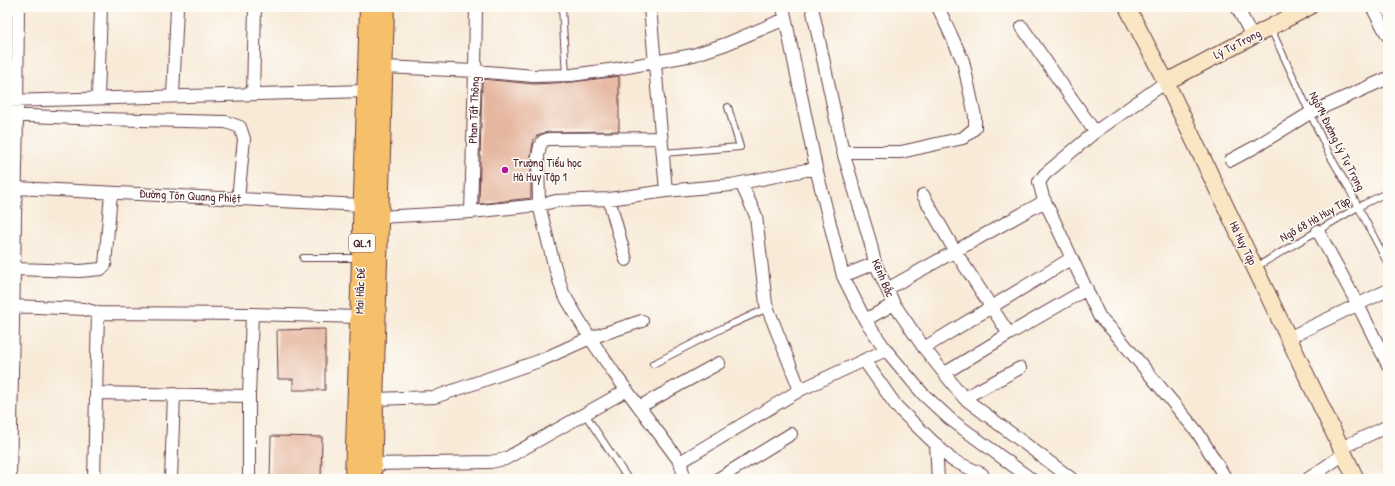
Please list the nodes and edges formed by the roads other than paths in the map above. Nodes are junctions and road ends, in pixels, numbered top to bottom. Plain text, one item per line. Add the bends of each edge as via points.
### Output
1 (18, 7) edge
2 (101, 7) edge
3 (177, 7) edge
4 (255, 7) edge
5 (369, 7) edge
6 (385, 7) edge
7 (476, 7) edge
8 (562, 7) edge
9 (650, 7) edge
10 (783, 7) edge
11 (812, 7) edge
12 (938, 7) edge
13 (1127, 7) edge
14 (1237, 7) edge
15 (1309, 7) edge
16 (1372, 7) edge
17 (785, 19) junction
18 (1022, 27) dead end
19 (1270, 27) junction
20 (1252, 36) junction
21 (1388, 36) edge
22 (655, 62) junction
23 (384, 67) junction
24 (475, 71) junction
25 (566, 76) junction
26 (1388, 78) edge
27 (1166, 82) junction
28 (367, 91) junction
29 (253, 94) junction
30 (173, 96) junction
31 (98, 98) junction
32 (12, 101) edge
33 (728, 107) dead end
34 (1310, 114) junction
35 (12, 115) edge
36 (1095, 132) junction
37 (662, 138) junction
38 (843, 152) junction
39 (663, 153) junction
40 (1231, 160) dead end
41 (816, 168) junction
42 (741, 183) junction
43 (666, 190) junction
44 (111, 192) junction
45 (1388, 192) edge
46 (13, 195) edge
47 (924, 195) dead end
48 (238, 199) junction
49 (609, 199) junction
50 (1045, 201) junction
51 (363, 205) junction
52 (538, 205) junction
53 (1358, 207) junction
54 (470, 212) junction
55 (379, 218) junction
56 (1318, 231) junction
57 (956, 250) junction
58 (303, 258) dead end
59 (361, 258) junction
60 (1072, 258) junction
61 (626, 260) dead end
62 (875, 263) junction
63 (1388, 264) edge
64 (1254, 267) junction
65 (14, 269) junction
66 (843, 276) junction
67 (887, 289) junction
68 (1087, 289) junction
69 (1388, 290) edge
70 (894, 304) junction
71 (1358, 305) junction
72 (13, 306) junction
73 (991, 307) junction
74 (768, 308) junction
75 (98, 313) junction
76 (252, 314) junction
77 (360, 317) junction
78 (865, 320) junction
79 (642, 321) dead end
80 (1009, 334) junction
81 (590, 338) junction
82 (1288, 338) junction
83 (924, 348) junction
84 (886, 350) junction
85 (864, 360) junction
86 (719, 363) dead end
87 (652, 364) dead end
88 (1388, 365) edge
89 (1020, 368) dead end
90 (945, 373) junction
91 (627, 390) junction
92 (800, 390) junction
93 (96, 393) junction
94 (174, 394) junction
95 (249, 396) junction
96 (964, 398) junction
97 (374, 400) junction
98 (639, 407) junction
99 (585, 414) junction
100 (1388, 426) edge
101 (791, 434) dead end
102 (936, 444) junction
103 (1342, 451) junction
104 (680, 462) junction
105 (372, 471) edge
106 (10, 479) edge
107 (94, 479) edge
108 (171, 479) edge
109 (249, 479) edge
110 (354, 479) edge
111 (628, 479) edge
112 (685, 479) edge
113 (718, 479) edge
114 (938, 479) edge
115 (982, 479) edge
116 (1031, 479) edge
117 (1072, 479) edge
118 (1226, 479) edge
119 (1308, 479) edge
120 (1356, 479) edge

1 - 32 street
2 - 31 street
3 - 30 street
4 - 29 street
5 - 28 main road, Mai Hắc Đế / QL.1
6 - 23 main road, Mai Hắc Đế / QL.1
7 - 24 street, Phan Tất Thông
8 - 25 lane
9 - 22 street
10 - 17 street
11 - 38 street, Kênh Bắc
12 - 38 street via 963,61 975,116 975,128 963,138 901,152
13 - 27 main road, Hà Huy Tập
14 - 20 street
15 - 19 main road, Lý Tự Trọng
16 - 21 street
17 - 22 street via 693,55
17 - 41 street
18 - 36 street
19 - 20 main road, Lý Tự Trọng
19 - 34 lane, Ngõ14 Đường Lý Tự Trọng
20 - 27 main road, Lý Tự Trọng
22 - 25 street
22 - 37 street
23 - 24 street
23 - 55 main road, Mai Hắc Đế / QL.1
24 - 25 street
24 - 54 street, Phan Tất Thông
26 - 34 street
27 - 36 street
27 - 64 main road, Hà Huy Tập
28 - 29 street
28 - 51 main road, Mai Hắc Đế / QL.1
29 - 30 street
30 - 31 street
31 - 32 street
32 - 35 street
33 - 39 lane via 740,147
34 - 40 street
34 - 53 lane, Ngõ14 Đường Lý Tự Trọng via 1328,154
35 - 46 street
35 - 48 street via 226,122 240,127 244,139
36 - 50 street via 1039,182
37 - 39 street
37 - 52 street via 543,141 538,156
38 - 62 street, Kênh Bắc
39 - 43 street
41 - 42 street
41 - 66 street
42 - 43 street
42 - 74 street via 756,216
43 - 49 street
44 - 46 street, Đường Tôn Quang Phiệt
44 - 48 street, Đường Tôn Quang Phiệt
44 - 65 street via 105,265 101,269
45 - 53 lane, Ngõ 68 Hà Huy Tập
46 - 65 street
47 - 57 street
48 - 51 street, Đường Tôn Quang Phiệt
49 - 52 street via 556,201
49 - 61 street
50 - 57 street
50 - 60 street
51 - 59 main road, Mai Hắc Đế / QL.1
52 - 54 street
52 - 81 street via 563,293
53 - 56 lane, Ngõ 68 Hà Huy Tập
53 - 63 lane, Ngõ14 Đường Lý Tự Trọng
54 - 55 street
55 - 97 main road, Mai Hắc Đế / QL.1
56 - 64 lane, Ngõ 68 Hà Huy Tập
56 - 71 street
57 - 67 street
57 - 73 street
58 - 59 lane
59 - 77 main road, Mai Hắc Đế / QL.1
60 - 68 street
60 - 73 street
62 - 66 street
62 - 67 street, Kênh Bắc
64 - 82 main road, Hà Huy Tập
65 - 72 street
66 - 78 street
67 - 70 street, Kênh Bắc
68 - 80 street
68 - 118 street via 1099,316 1198,433
69 - 71 street
70 - 78 street
70 - 83 street, Kênh Bắc
71 - 82 street
71 - 88 street
72 - 75 street via 84,309
72 - 106 street
73 - 80 street
73 - 83 street
74 - 87 lane
74 - 92 street
75 - 76 street
75 - 93 street
76 - 77 street
76 - 95 street
77 - 110 main road, Mai Hắc Đế / QL.1
78 - 84 street
79 - 81 street
80 - 90 street
81 - 91 street
81 - 97 street via 539,361 435,397
82 - 103 main road, Hà Huy Tập
83 - 90 street, Kênh Bắc
84 - 85 street
84 - 116 street via 924,394 950,419
85 - 92 street
85 - 102 street via 897,407
86 - 98 street
89 - 96 street
90 - 96 street, Kênh Bắc
91 - 98 street
91 - 99 street
92 - 104 street
93 - 94 street
93 - 107 street
94 - 95 street
94 - 108 street
95 - 109 street
96 - 117 street, Kênh Bắc
97 - 105 main road, Mai Hắc Đế / QL.1
98 - 104 street
99 - 105 street via 506,459
99 - 111 lane
100 - 103 street
101 - 113 street
102 - 114 street
102 - 115 street via 952,460 982,474
103 - 119 street
103 - 120 main road, Hà Huy Tập
104 - 112 street

